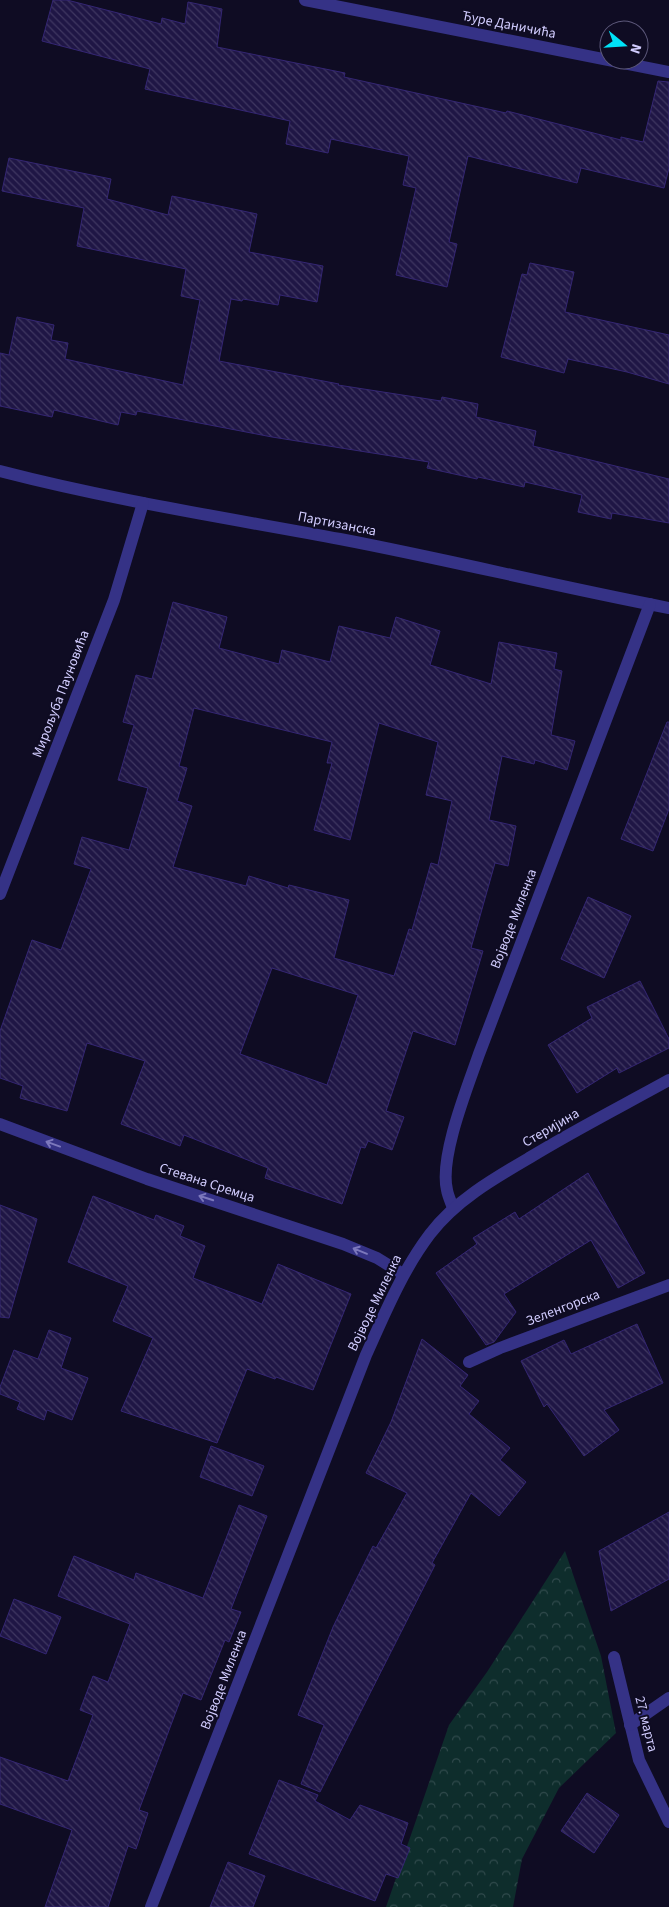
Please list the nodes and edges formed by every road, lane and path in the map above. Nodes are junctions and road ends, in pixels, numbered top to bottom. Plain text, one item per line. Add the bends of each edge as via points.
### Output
1 (311, 1) edge
2 (669, 72) edge
3 (0, 471) edge
4 (143, 503) junction
5 (650, 604) junction
6 (669, 608) edge
7 (0, 894) edge
8 (669, 1080) edge
9 (0, 1124) edge
10 (453, 1208) junction
11 (403, 1274) junction
12 (669, 1285) edge
13 (469, 1362) dead end
14 (614, 1657) dead end
15 (669, 1698) edge
16 (630, 1725) junction
17 (669, 1822) edge
18 (151, 1907) edge

1 - 2 street, Ђуре Даничића
3 - 4 street, Партизанска
4 - 5 street, Партизанска via 342,539
4 - 7 street, Мирољуба Пауновића via 114,600
5 - 6 street, Партизанска
5 - 10 street, Војводе Миленка via 454,1127 446,1168 446,1189
8 - 10 street, Стеријина via 560,1139
11 -> 9 street, Стевана Сремца via 377,1258 343,1244 147,1179
10 - 11 street, Војводе Миленка via 430,1233
11 - 18 street, Војводе Миленка via 366,1355
12 - 13 street, Зеленгорска
14 - 16 street, 27. марта
15 - 16 street
16 - 17 street, 27. марта via 639,1760

